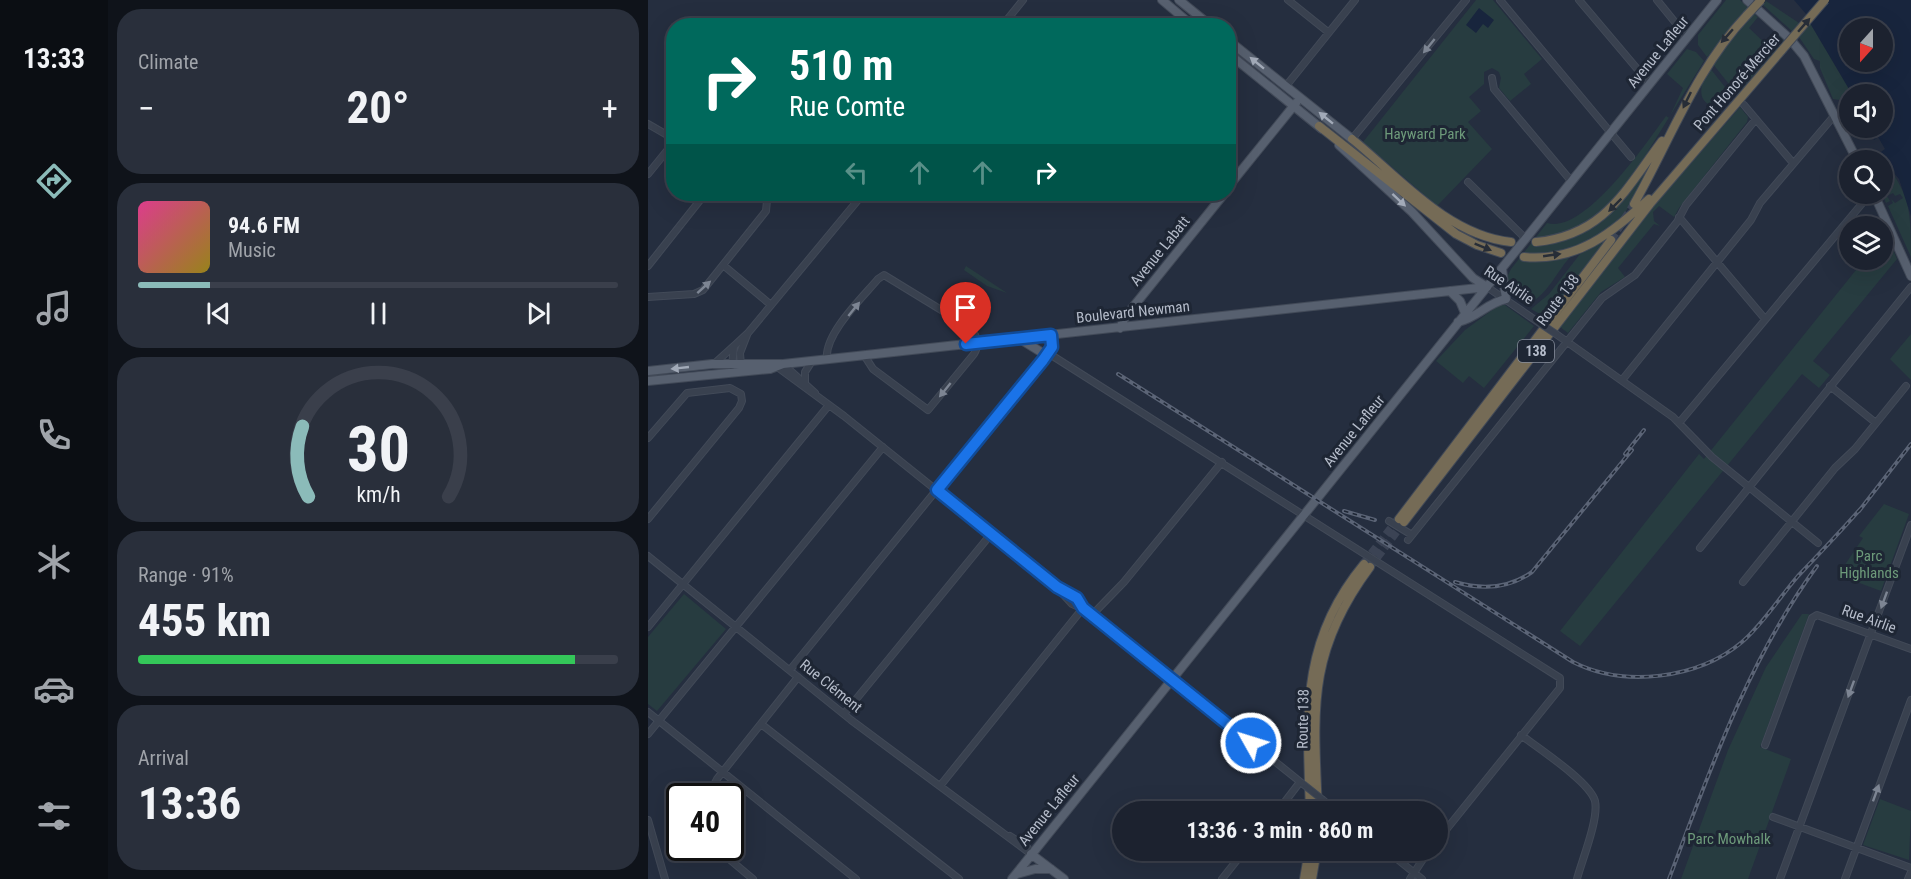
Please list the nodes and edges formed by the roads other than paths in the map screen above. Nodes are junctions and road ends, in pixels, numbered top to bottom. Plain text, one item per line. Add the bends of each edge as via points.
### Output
1 (1023, 0) edge
2 (1162, 0) edge
3 (1179, 0) edge
4 (1288, 0) edge
5 (1355, 0) edge
6 (1466, 0) edge
7 (1500, 0) edge
8 (1579, 0) edge
9 (1657, 0) edge
10 (1718, 0) edge
11 (1747, 0) edge
12 (1761, 0) edge
13 (1825, 0) edge
14 (1008, 18) edge
15 (1184, 18) edge
16 (1201, 18) edge
17 (1328, 32) junction
18 (1687, 37) junction
19 (1236, 46) edge
20 (1236, 59) edge
21 (1492, 78) dead end
22 (1650, 84) junction
23 (1286, 86) junction
24 (1300, 98) junction
25 (1740, 104) junction
26 (1294, 106) junction
27 (1834, 116) junction
28 (1756, 119) junction
29 (648, 124) edge
30 (1676, 124) junction
31 (1319, 126) junction
32 (1611, 133) junction
33 (666, 136) edge
34 (1352, 139) junction
35 (1852, 150) edge
36 (666, 151) edge
37 (1631, 157) dead end
38 (1793, 163) junction
39 (648, 174) edge
40 (1236, 177) edge
41 (1669, 181) junction
42 (1468, 182) dead end
43 (1572, 182) junction
44 (699, 201) edge
45 (767, 201) edge
46 (857, 201) edge
47 (1218, 201) edge
48 (1634, 204) tunnel mouth
49 (1862, 204) edge
50 (1879, 204) edge
51 (1679, 217) junction
52 (1526, 239) junction
53 (1611, 240) tunnel mouth
54 (1511, 242) dead end
55 (1536, 242) dead end
56 (1501, 253) dead end
57 (1524, 257) dead end
58 (1718, 262) junction
59 (723, 265) junction
60 (648, 266) edge
61 (1502, 269) junction
62 (1911, 276) edge
63 (1487, 287) junction
64 (1911, 287) edge
65 (1450, 291) junction
66 (648, 297) edge
67 (1506, 299) junction
68 (771, 305) junction
69 (1465, 313) junction
70 (1766, 319) junction
71 (1458, 322) junction
72 (1120, 328) junction
73 (748, 333) junction
74 (1051, 335) junction
75 (1020, 339) junction
76 (1568, 342) junction
77 (978, 343) junction
78 (735, 344) junction
79 (1048, 353) junction
80 (864, 355) junction
81 (827, 359) junction
82 (812, 361) junction
83 (712, 364) junction
84 (779, 365) junction
85 (736, 369) junction
86 (648, 371) edge
87 (1623, 379) junction
88 (648, 381) edge
89 (805, 382) junction
90 (1830, 386) junction
91 (1906, 386) dead end
92 (818, 396) junction
93 (829, 405) junction
94 (1679, 423) junction
95 (1876, 423) junction
96 (648, 438) edge
97 (883, 447) junction
98 (1222, 462) junction
99 (1749, 487) junction
100 (937, 490) junction
101 (1304, 515) junction
102 (648, 519) edge
103 (1389, 521) dead end
104 (1792, 522) junction
105 (1911, 525) edge
106 (991, 534) junction
107 (1818, 543) dead end
108 (1700, 548) dead end
109 (648, 556) edge
110 (1743, 582) dead end
111 (683, 584) junction
112 (1083, 608) junction
113 (1092, 615) junction
114 (648, 627) edge
115 (736, 627) junction
116 (1871, 634) junction
117 (1911, 649) edge
118 (790, 670) junction
119 (798, 677) junction
120 (1172, 679) junction
121 (1911, 700) edge
122 (648, 712) edge
123 (844, 714) junction
124 (659, 721) junction
125 (761, 724) junction
126 (648, 734) edge
127 (1521, 735) junction
128 (1765, 745) dead end
129 (722, 772) junction
130 (716, 783) edge
131 (1302, 783) junction
132 (940, 786) junction
133 (1286, 801) edge
134 (1310, 801) edge
135 (1318, 801) edge
136 (1324, 801) edge
137 (1773, 817) dead end
138 (648, 820) edge
139 (1448, 827) edge
140 (1800, 827) junction
141 (1856, 848) junction
142 (1031, 854) junction
143 (732, 861) edge
144 (1236, 861) edge
145 (1309, 861) edge
146 (1313, 861) edge
147 (1400, 861) edge
148 (1420, 861) edge
149 (1051, 869) junction
150 (1911, 870) edge
151 (1412, 871) junction
152 (1013, 877) edge
153 (1308, 877) edge
154 (665, 879) edge
155 (753, 879) edge
156 (856, 879) edge
157 (959, 879) edge
158 (1064, 879) edge
159 (1222, 879) edge
160 (1410, 879) edge
161 (1422, 879) edge
162 (1577, 879) edge
163 (1780, 879) edge
164 (1845, 879) edge
165 (1908, 879) edge

1 - 14 street
2 - 15 main road
3 - 16 main road
4 - 17 street
5 - 17 street
6 -> 34 street
7 - 32 street
8 - 22 street
9 - 18 street
10 - 18 main road, Avenue Lafleur
11 - 27 main road via 1800,51
12 -> 30 highway, Pont Honoré-Mercier, bridge via 1708,62
25 -> 13 highway, Pont Honoré-Mercier / 138, bridge via 1743,95
17 - 23 street
18 - 22 main road, Avenue Lafleur
23 -> 19 main road
20 - 26 main road, Rue Airlie
21 - 43 street via 1494,89
22 - 32 main road, Avenue Lafleur
23 - 24 main road
24 - 26 main road
34 -> 24 main road
25 - 28 street
25 - 41 highway, Pont Honoré-Mercier / 138
26 - 31 main road, Rue Airlie
26 - 40 main road
27 - 35 main road
27 - 38 street
28 - 38 street
28 - 51 street
29 - 33 street
30 - 48 highway
30 -> 55 highway via 1628,192 1608,212 1578,231
31 -> 56 highway via 1456,234
31 -> 63 main road, Rue Airlie via 1412,212 1473,278
32 - 37 street
32 - 43 main road, Avenue Lafleur
34 - 54 highway via 1454,224 1478,235
36 - 39 street
38 - 58 street
41 - 53 highway, Route 138 / 138 via 1402,520
57 -> 41 highway via 1561,254 1596,242 1621,226
42 - 52 street
43 - 52 main road, Avenue Lafleur
44 - 60 street
45 - 59 street via 766,211
46 - 68 street
47 - 72 main road, Avenue Labatt
49 - 70 street
50 - 62 main road
51 - 58 street
51 - 76 street via 1635,275 1605,295
52 - 61 main road, Avenue Lafleur
58 - 70 street
58 - 87 street
66 -> 59 street via 699,293
59 - 68 street
61 - 63 main road, Avenue Lafleur
61 - 67 main road
63 - 65 main road, Boulevard Newman
63 - 67 street, Rue Airlie
63 - 69 main road, Avenue Lafleur
64 - 90 street
65 - 69 main road
65 - 72 main road, Boulevard Newman
67 - 71 main road via 1472,319
67 - 76 street, Rue Airlie, bridge
68 - 73 street
69 - 71 main road, Avenue Lafleur
70 - 94 street
71 - 101 main road, Avenue Lafleur
72 - 74 main road, Boulevard Newman
73 - 78 street
73 - 85 street
74 - 75 main road, Boulevard Newman
74 - 79 street
75 - 77 main road, Boulevard Newman
75 - 79 main road
76 - 87 street, Rue Airlie
76 - 103 street via 1410,538
77 - 80 main road, Boulevard Newman
77 -> 80 street via 974,354 927,410 873,369
81 -> 77 street via 827,349 836,332 885,274 969,327
78 - 83 street
78 - 85 street
79 - 98 street
79 - 100 street
80 - 81 main road, Boulevard Newman
81 - 82 main road, Boulevard Newman
82 - 84 main road, Boulevard Newman
82 - 89 street
83 - 85 main road, Boulevard Newman
83 -> 86 main road, Boulevard Newman
84 - 85 main road, Boulevard Newman via 769,362
84 - 89 street
84 - 92 street
85 - 88 main road, Boulevard Newman
87 - 94 street, Rue Airlie
89 - 92 street
90 - 95 street
90 - 99 street
91 - 95 street
92 - 93 street
93 - 97 street
93 - 111 street
94 - 99 street, Rue Airlie
95 - 104 street
96 - 102 street via 686,394 732,388 740,392 742,401
97 - 100 street
97 - 115 street
98 - 101 street
98 - 113 street via 1124,582
99 - 104 street, Rue Airlie
99 - 108 street
100 - 106 street
100 - 118 street
101 - 120 main road, Avenue Lafleur
101 - 127 street via 1552,671 1561,683
104 - 107 street, Rue Airlie
104 - 110 street
105 -> 116 street
106 - 112 street via 1057,587 1072,604
106 - 123 street
109 - 111 street, Rue Clément
111 - 114 street
111 - 115 street, Rue Clément
112 - 113 street
112 - 132 street
113 - 120 street
115 - 118 street, Rue Clément
115 - 124 street
116 - 117 street, Rue Airlie
116 - 128 street, Rue Airlie via 1817,615 1812,618
116 -> 140 street
118 - 119 street, Rue Clément
119 - 123 street, Rue Clément
119 - 125 street
120 - 131 street
120 - 142 main road, Avenue Lafleur
141 -> 121 street
122 - 124 street
123 - 132 street, Rue Clément
124 - 126 street
124 - 129 street
125 - 129 street
125 - 157 street
127 - 139 street
127 - 162 street via 1585,786 1593,797 1594,816
129 - 130 street
129 - 156 street
131 - 133 street
131 - 136 street, bridge
132 - 142 street, Rue Clément via 1027,847
134 - 135 highway, Route 138 via 1307,711 1318,644 1333,609 1367,565 1339,614 1320,667 1314,713
137 - 140 street
138 - 154 street
140 - 141 street
140 - 163 street
141 - 150 street
141 - 164 street
142 - 149 main road, Rue Clément
142 - 152 main road, Avenue Lafleur
143 - 155 street
144 - 159 street
145 - 153 highway
146 - 153 highway
147 - 151 street
148 - 151 street
149 - 152 main road via 1035,869
149 - 158 main road, Rue Clément
150 - 165 street
151 - 160 street
151 - 161 street

